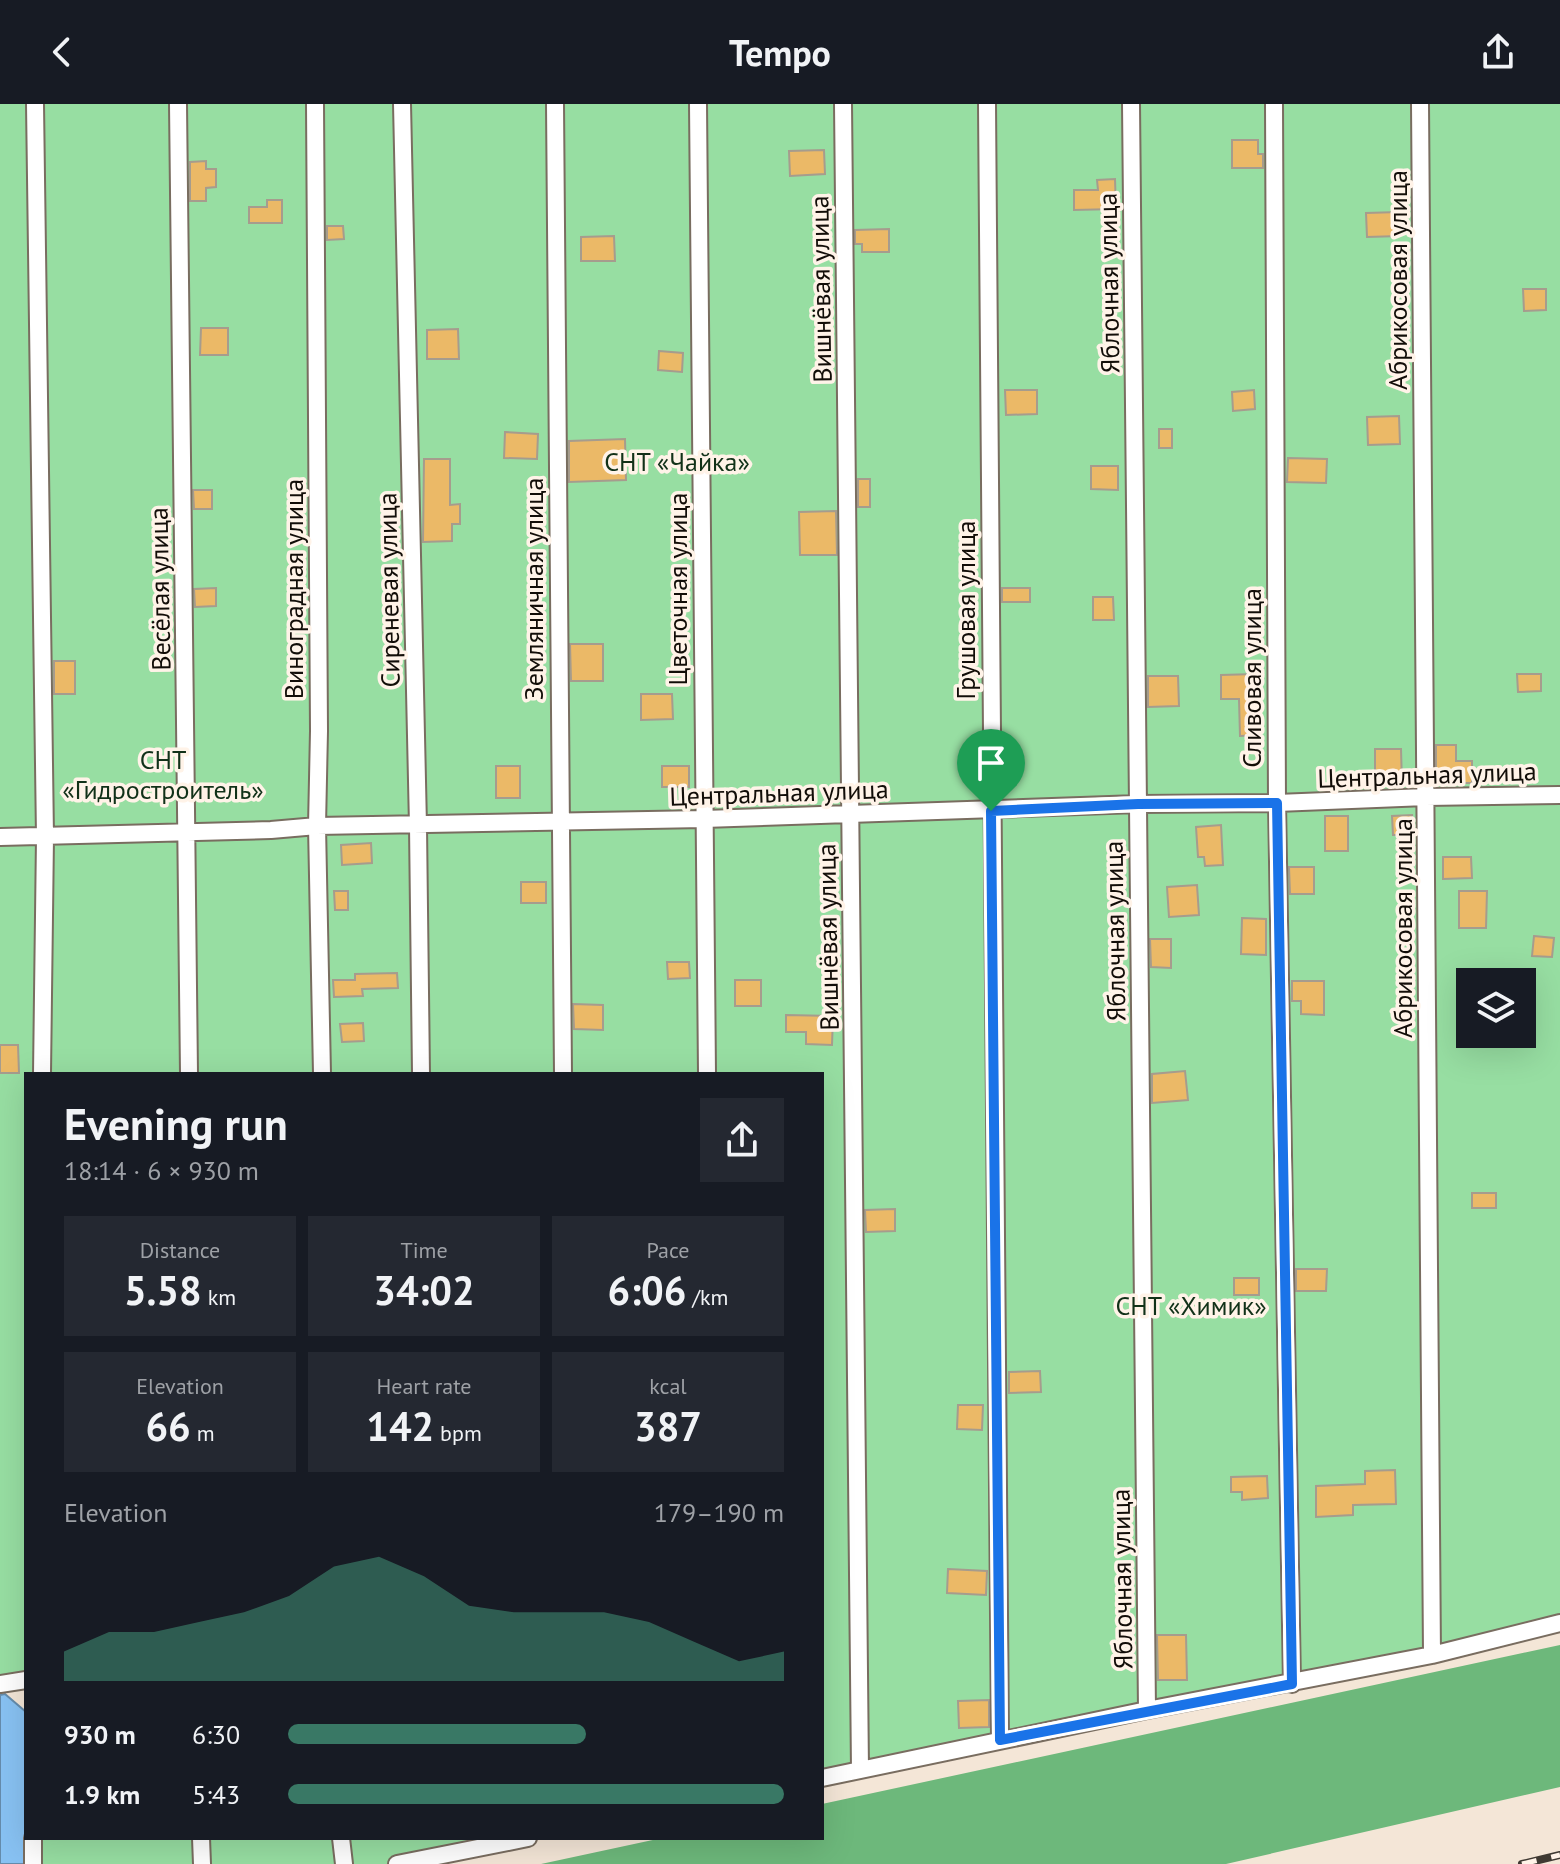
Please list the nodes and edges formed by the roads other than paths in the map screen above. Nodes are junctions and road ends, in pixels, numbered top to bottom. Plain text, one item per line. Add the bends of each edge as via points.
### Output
1 (35, 104) edge
2 (178, 104) edge
3 (315, 104) edge
4 (402, 104) edge
5 (555, 104) edge
6 (698, 104) edge
7 (843, 104) edge
8 (987, 104) edge
9 (1131, 104) edge
10 (1274, 104) edge
11 (1420, 104) edge
12 (1560, 795) edge
13 (1426, 797) junction
14 (1277, 803) junction
15 (1138, 804) junction
16 (991, 811) junction
17 (851, 814) junction
18 (704, 819) junction
19 (559, 822) junction
20 (317, 826) junction
21 (418, 826) junction
22 (187, 831) junction
23 (0, 837) edge
24 (45, 837) junction
25 (42, 1072) edge
26 (189, 1072) edge
27 (322, 1072) edge
28 (421, 1072) edge
29 (563, 1072) edge
30 (707, 1072) edge
31 (1560, 1623) edge
32 (1432, 1655) junction
33 (24, 1680) edge
34 (0, 1684) edge
35 (1292, 1684) junction
36 (1147, 1710) junction
37 (1000, 1740) junction
38 (860, 1770) junction
39 (824, 1778) edge
40 (33, 1840) edge
41 (201, 1840) edge
42 (341, 1840) edge
43 (428, 1840) edge
44 (517, 1840) edge
45 (429, 1856) junction
46 (33, 1864) edge
47 (202, 1864) edge
48 (344, 1864) edge
49 (397, 1864) edge

1 - 24 street
2 - 22 street, Весёлая улица
3 - 20 street, Виноградная улица
4 - 21 street, Сиреневая улица
5 - 19 street, Земляничная улица
6 - 18 street, Цветочная улица
7 - 17 street, Вишнёвая улица
8 - 16 street, Грушовая улица
9 - 15 street, Яблочная улица
10 - 14 street, Сливовая улица
11 - 13 street, Абрикосовая улица
12 - 13 street, Центральная улица
13 - 14 street, Центральная улица
13 - 32 street, Абрикосовая улица
14 - 15 street, Центральная улица
14 - 35 street, Сливовая улица
15 - 16 street, Центральная улица
15 - 36 street, Яблочная улица
16 - 17 street, Центральная улица
16 - 37 street, Грушовая улица
17 - 18 street, Центральная улица
17 - 38 street, Вишнёвая улица
18 - 19 street, Центральная улица
18 - 30 street, Цветочная улица
19 - 21 street, Центральная улица
19 - 29 street, Земляничная улица
20 - 21 street, Центральная улица
20 - 22 street, Центральная улица
20 - 27 street, Виноградная улица
21 - 28 street, Сиреневая улица
22 - 24 street, Центральная улица
22 - 26 street, Весёлая улица
23 - 24 street, Центральная улица
24 - 25 street
31 - 32 street
32 - 35 street
33 - 34 street
35 - 36 street
36 - 37 street
37 - 38 street
38 - 39 street
40 - 46 street
41 - 47 street
42 - 48 street
43 - 45 street
44 - 45 street
45 - 49 street

